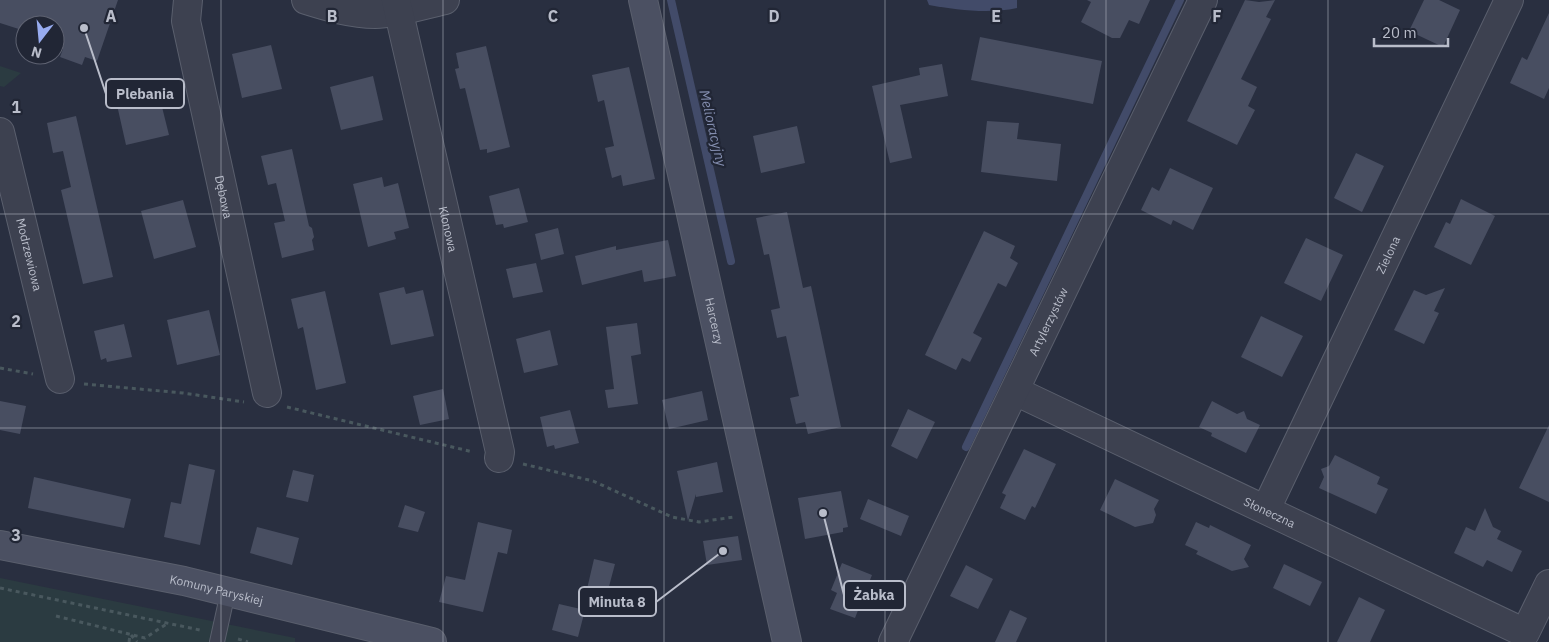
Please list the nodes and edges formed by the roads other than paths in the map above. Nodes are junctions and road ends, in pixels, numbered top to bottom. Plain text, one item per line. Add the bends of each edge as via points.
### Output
1 (188, 0) edge
2 (306, 0) edge
3 (445, 0) edge
4 (643, 0) edge
5 (1203, 0) edge
6 (1509, 0) edge
7 (398, 5) edge
8 (0, 132) edge
9 (60, 379) road end
10 (1015, 391) junction
11 (268, 401) road end
12 (499, 458) road end
13 (1266, 509) junction
14 (0, 545) edge
15 (1549, 584) edge
16 (228, 592) junction
17 (1523, 638) edge
18 (224, 640) edge
19 (432, 642) edge
20 (787, 642) edge
21 (893, 642) edge

1 - 11 street, Dębowa via 186,21
2 - 7 street via 330,8 375,14
3 - 7 street
4 - 20 street, Harcerzy
5 - 10 street, Artylerzystów
6 - 13 street, Zielona
7 - 12 street, Klonowa
8 - 9 street, Modrzewiowa
10 - 13 street, Słoneczna
10 - 21 street, Artylerzystów
13 - 17 street, Słoneczna
14 - 16 street, Komuny Paryskiej
15 - 17 street, Słoneczna
16 - 18 lane
16 - 19 street, Komuny Paryskiej

